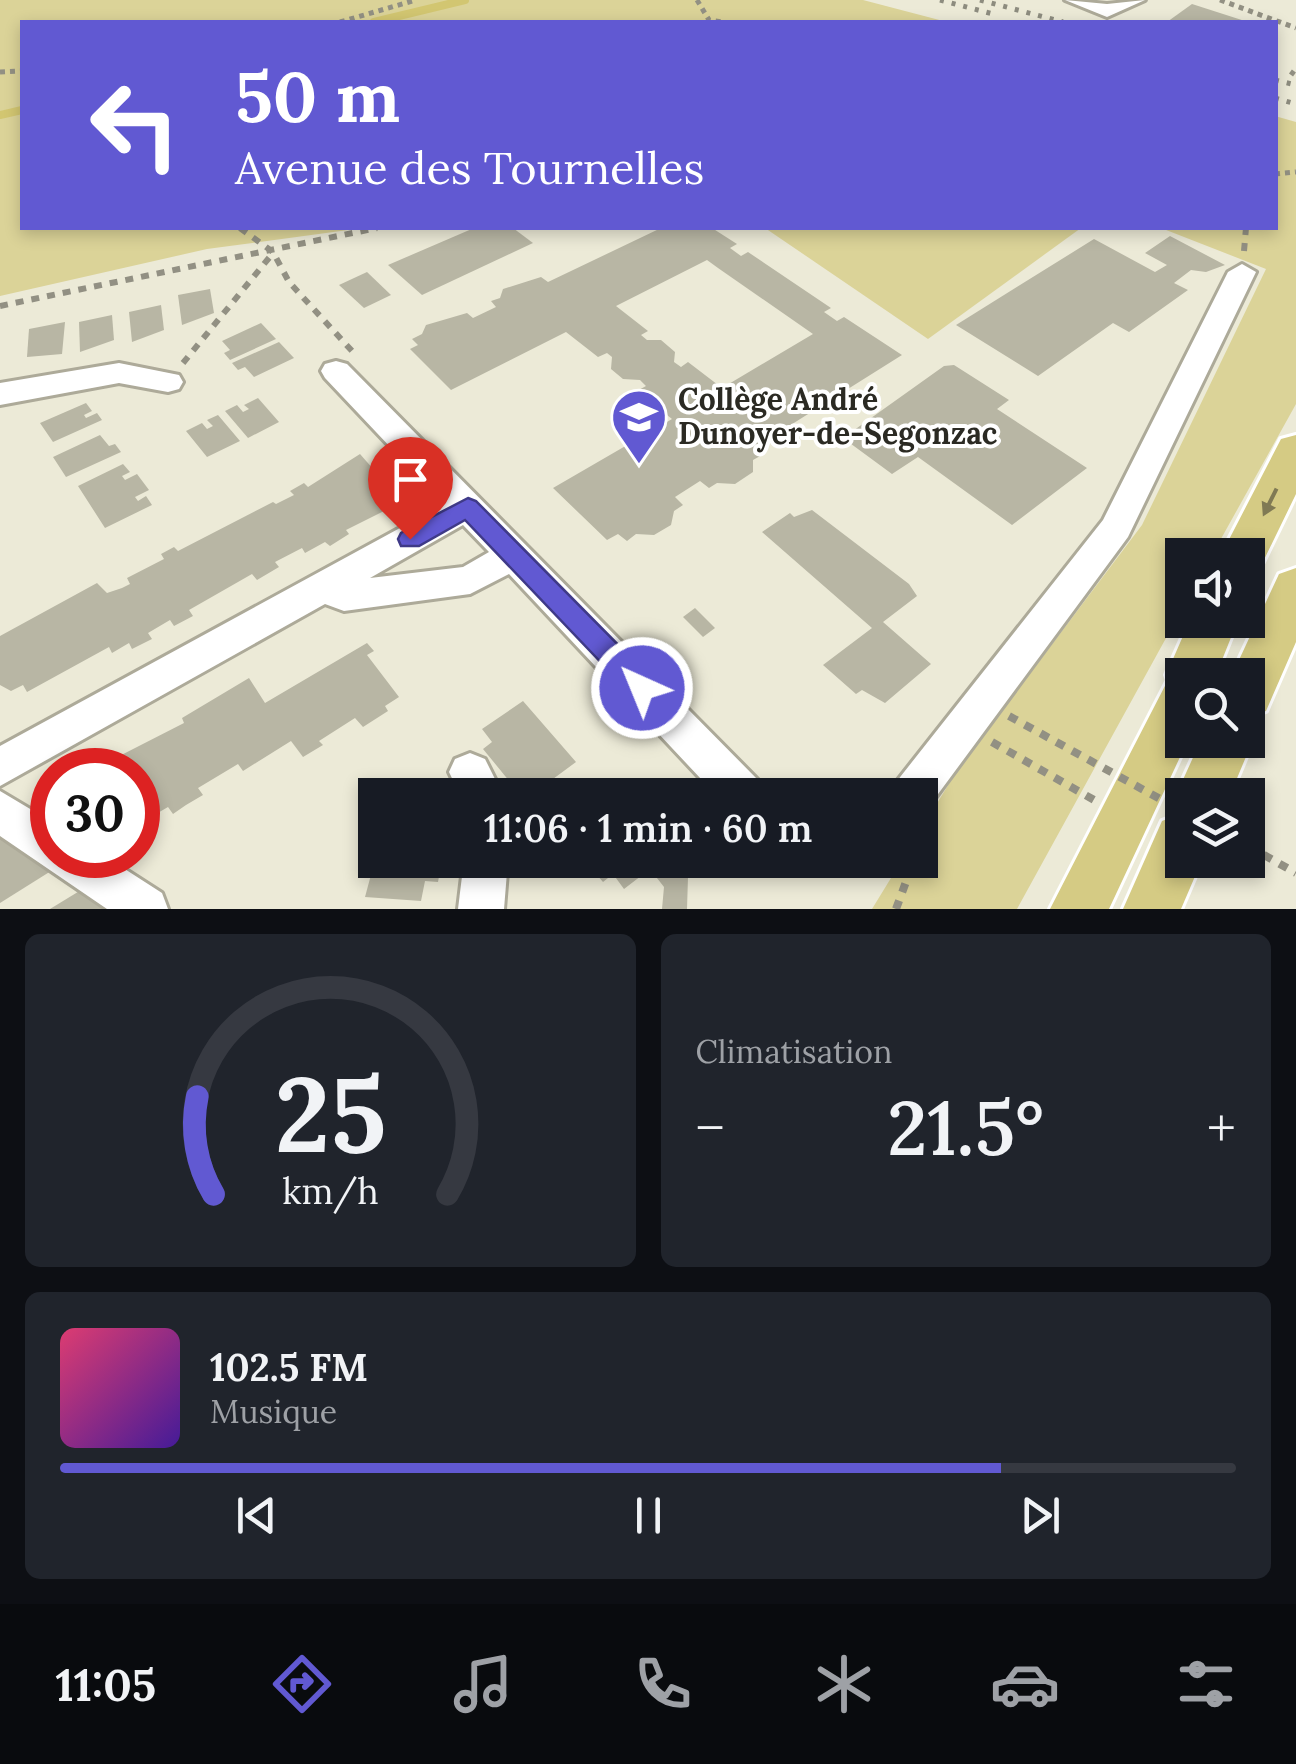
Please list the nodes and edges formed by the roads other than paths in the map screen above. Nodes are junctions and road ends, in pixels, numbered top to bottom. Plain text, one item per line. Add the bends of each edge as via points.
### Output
1 (1075, 0) edge
2 (1135, 0) edge
3 (1242, 272) dead end
4 (336, 372) road end
5 (168, 382) road end
6 (0, 394) edge
7 (1296, 450) edge
8 (468, 507) junction
9 (1252, 538) edge
10 (515, 554) junction
11 (1296, 586) edge
12 (324, 587) junction
13 (1264, 658) edge
14 (1165, 732) edge
15 (0, 767) edge
16 (728, 778) edge
17 (925, 778) edge
18 (0, 811) edge
19 (30, 832) edge
20 (100, 878) edge
21 (484, 878) edge
22 (1165, 878) edge
23 (146, 909) edge
24 (481, 909) edge
25 (1079, 909) edge
26 (1152, 909) edge

1 - 2 street via 1107,11
3 - 17 street via 1116,528
4 - 8 street
5 - 6 street via 119,373
7 -> 9 main road
8 - 10 street
8 - 12 street
10 - 12 street via 470,580 344,596
10 - 16 street
11 - 13 main road
12 - 15 street
14 - 25 main road
18 - 19 street
20 - 23 street
21 - 24 street
22 - 26 main road

